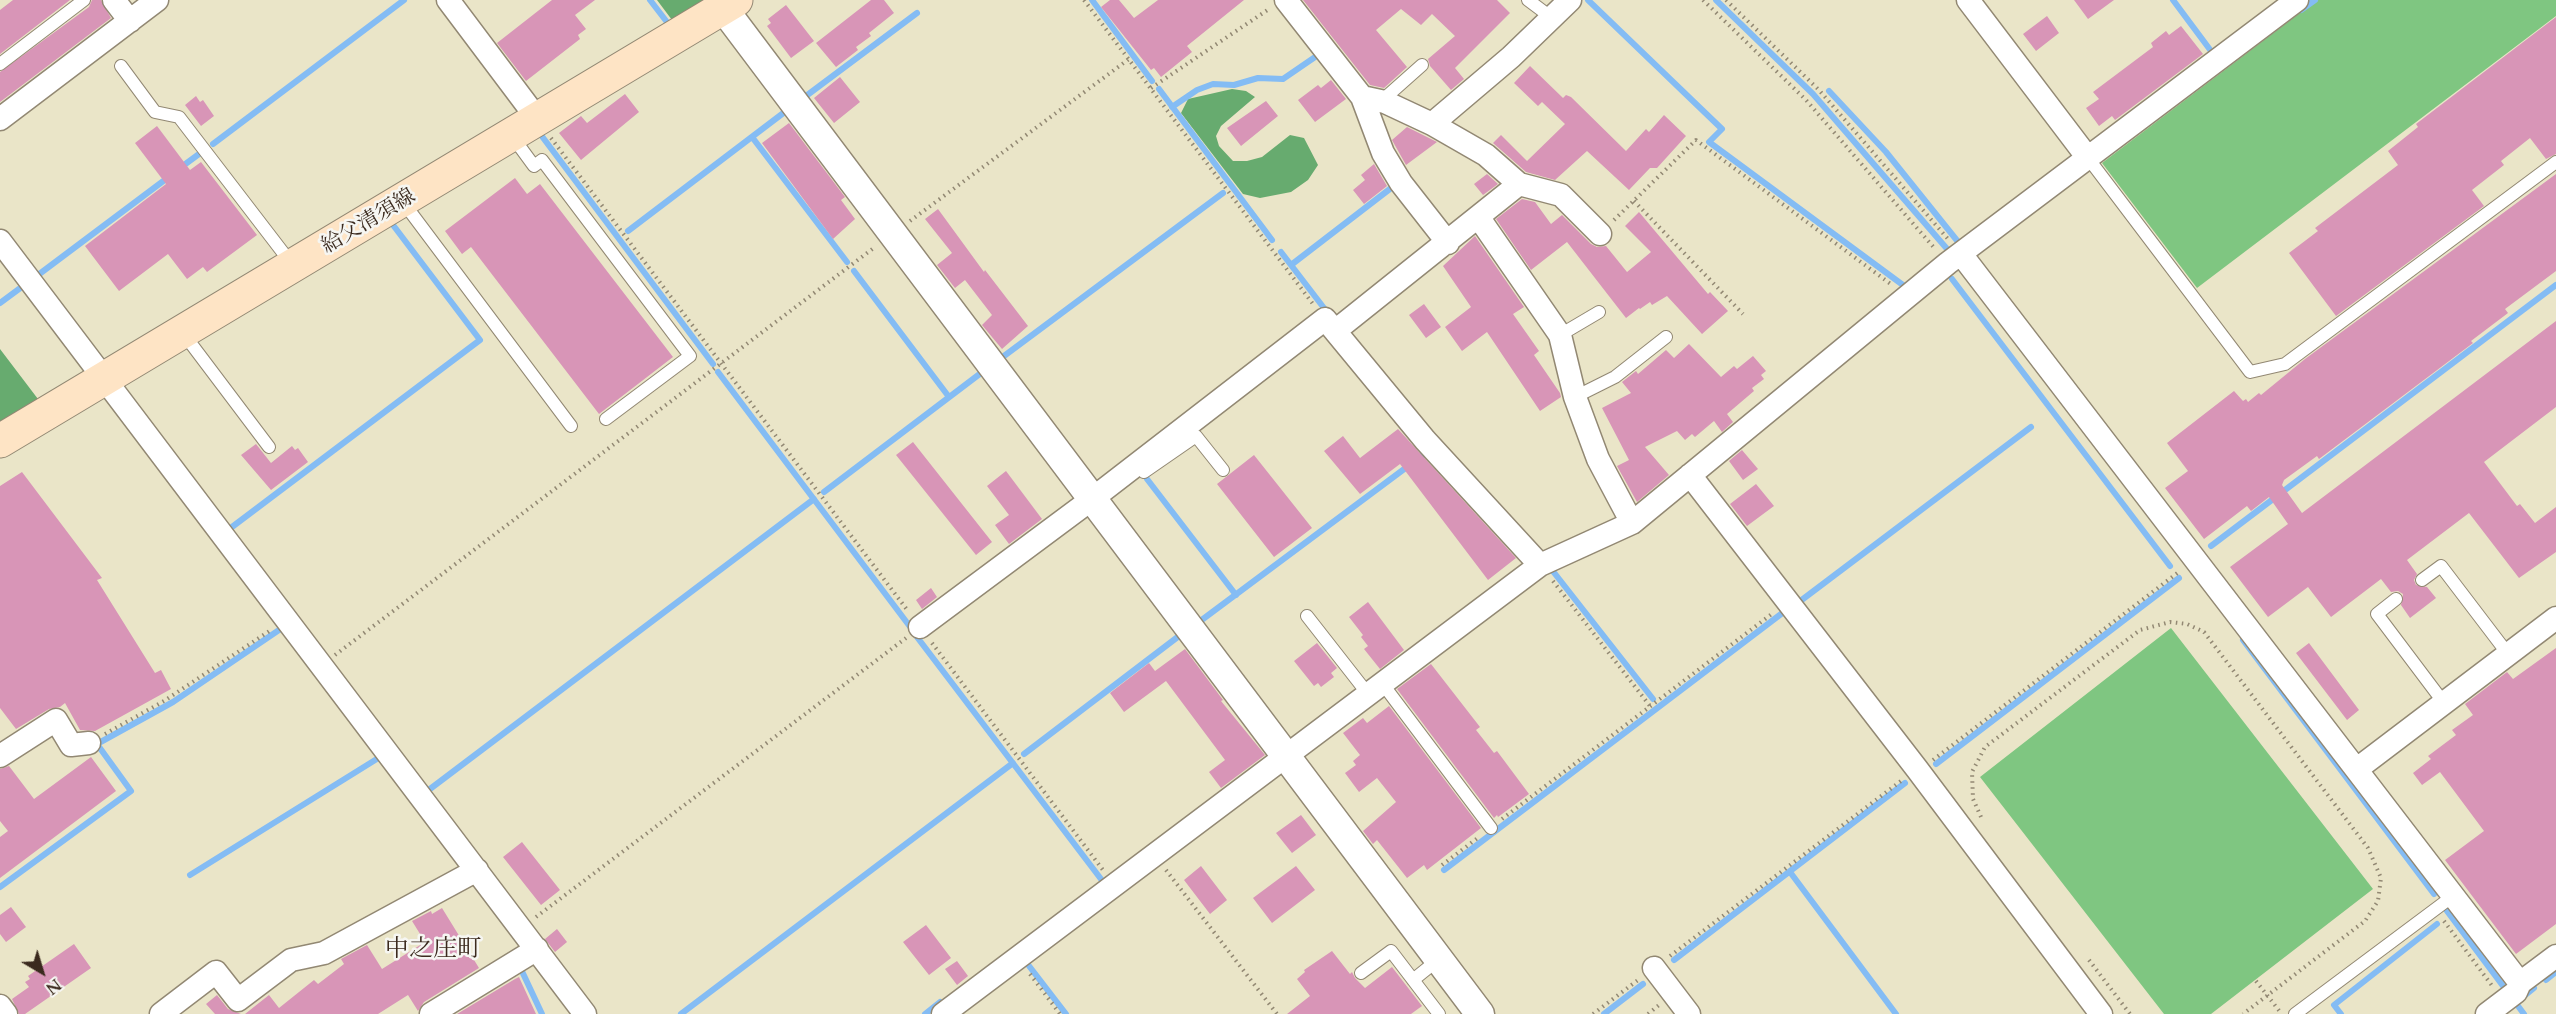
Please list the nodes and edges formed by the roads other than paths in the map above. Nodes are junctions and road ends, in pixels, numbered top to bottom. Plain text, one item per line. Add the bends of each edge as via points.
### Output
1 (84, 0) edge
2 (114, 0) edge
3 (157, 0) edge
4 (448, 0) edge
5 (1528, 0) edge
6 (1570, 0) edge
7 (1968, 0) edge
8 (2297, 0) edge
9 (1285, 2) edge
10 (730, 4) edge
11 (1552, 18) junction
12 (130, 21) junction
13 (0, 64) edge
14 (1422, 65) dead end
15 (121, 66) dead end
16 (1362, 97) junction
17 (1385, 102) junction
18 (0, 119) edge
19 (1432, 124) junction
20 (525, 129) junction
21 (2088, 158) junction
22 (2556, 162) edge
23 (1519, 184) junction
24 (403, 201) junction
25 (1479, 218) junction
26 (1600, 234) road end
27 (0, 241) edge
28 (1448, 243) junction
29 (1961, 254) junction
30 (293, 267) junction
31 (1599, 312) dead end
32 (1330, 325) junction
33 (183, 333) junction
34 (1560, 335) junction
35 (1666, 337) dead end
36 (105, 380) junction
37 (1575, 397) junction
38 (606, 419) dead end
39 (571, 426) dead end
40 (0, 441) edge
41 (269, 447) dead end
42 (1223, 470) dead end
43 (1690, 475) junction
44 (1094, 502) junction
45 (1632, 523) junction
46 (1540, 565) junction
47 (2422, 580) dead end
48 (2396, 599) dead end
49 (1307, 616) dead end
50 (2556, 618) edge
51 (920, 627) road end
52 (2508, 654) junction
53 (1375, 689) junction
54 (2444, 703) junction
55 (89, 743) road end
56 (1286, 755) junction
57 (0, 756) edge
58 (2357, 769) junction
59 (1491, 828) road end
60 (477, 870) junction
61 (2453, 896) junction
62 (537, 949) junction
63 (2556, 956) edge
64 (1439, 959) junction
65 (1654, 968) road end
66 (1361, 973) dead end
67 (1413, 980) junction
68 (2520, 983) junction
69 (0, 1006) edge
70 (6, 1014) edge
71 (161, 1014) edge
72 (431, 1014) edge
73 (585, 1014) edge
74 (943, 1014) edge
75 (1439, 1014) edge
76 (1480, 1014) edge
77 (1689, 1014) edge
78 (2101, 1014) edge
79 (2295, 1014) edge
80 (2487, 1014) edge

1 - 13 lane
2 - 12 street
3 - 12 street
4 - 20 street
5 - 11 lane
6 - 11 street
7 - 21 street
8 - 21 street
9 - 16 street
10 - 20 main road, 給父清須線
10 - 44 street via 893,234
11 - 19 street
12 - 18 street
14 - 17 lane
15 - 30 lane via 155,112 179,117
16 - 17 street
16 - 28 street via 1383,153
17 - 19 street
19 - 23 street via 1486,155
20 - 24 main road, 給父清須線
20 - 38 lane via 534,166 542,160 690,356
21 - 22 lane via 2250,372 2285,364
21 - 29 street
23 - 25 street
23 - 26 street via 1561,195
24 - 30 main road, 給父清須線
24 - 39 lane
25 - 28 street
25 - 34 street
27 - 36 street
28 - 32 street
29 - 43 street
29 - 58 street
30 - 33 main road, 給父清須線
31 - 34 lane
32 - 44 street
32 - 46 street via 1425,440
33 - 36 main road, 給父清須線
33 - 41 lane
34 - 37 street
35 - 37 lane via 1614,377
36 - 40 main road, 給父清須線
36 - 60 street
37 - 45 street via 1598,459
42 - 44 lane via 1196,436
43 - 45 street
43 - 78 street
44 - 51 street
44 - 56 street
45 - 46 street
46 - 53 street
47 - 52 lane via 2441,566
48 - 54 lane via 2377,614
49 - 53 lane
50 - 52 street
52 - 54 street
53 - 56 street
53 - 59 lane
54 - 58 street
55 - 57 street via 71,745 56,720
56 - 64 street
56 - 74 street
58 - 61 street
60 - 62 street
60 - 71 street via 324,953 291,960 238,1000 216,972
61 - 68 street
61 - 79 lane
62 - 72 street
62 - 73 street
63 - 68 street
64 - 67 lane
64 - 76 street
65 - 77 street
66 - 67 lane via 1391,951
67 - 75 lane
68 - 80 street via 2516,992
69 - 70 street

